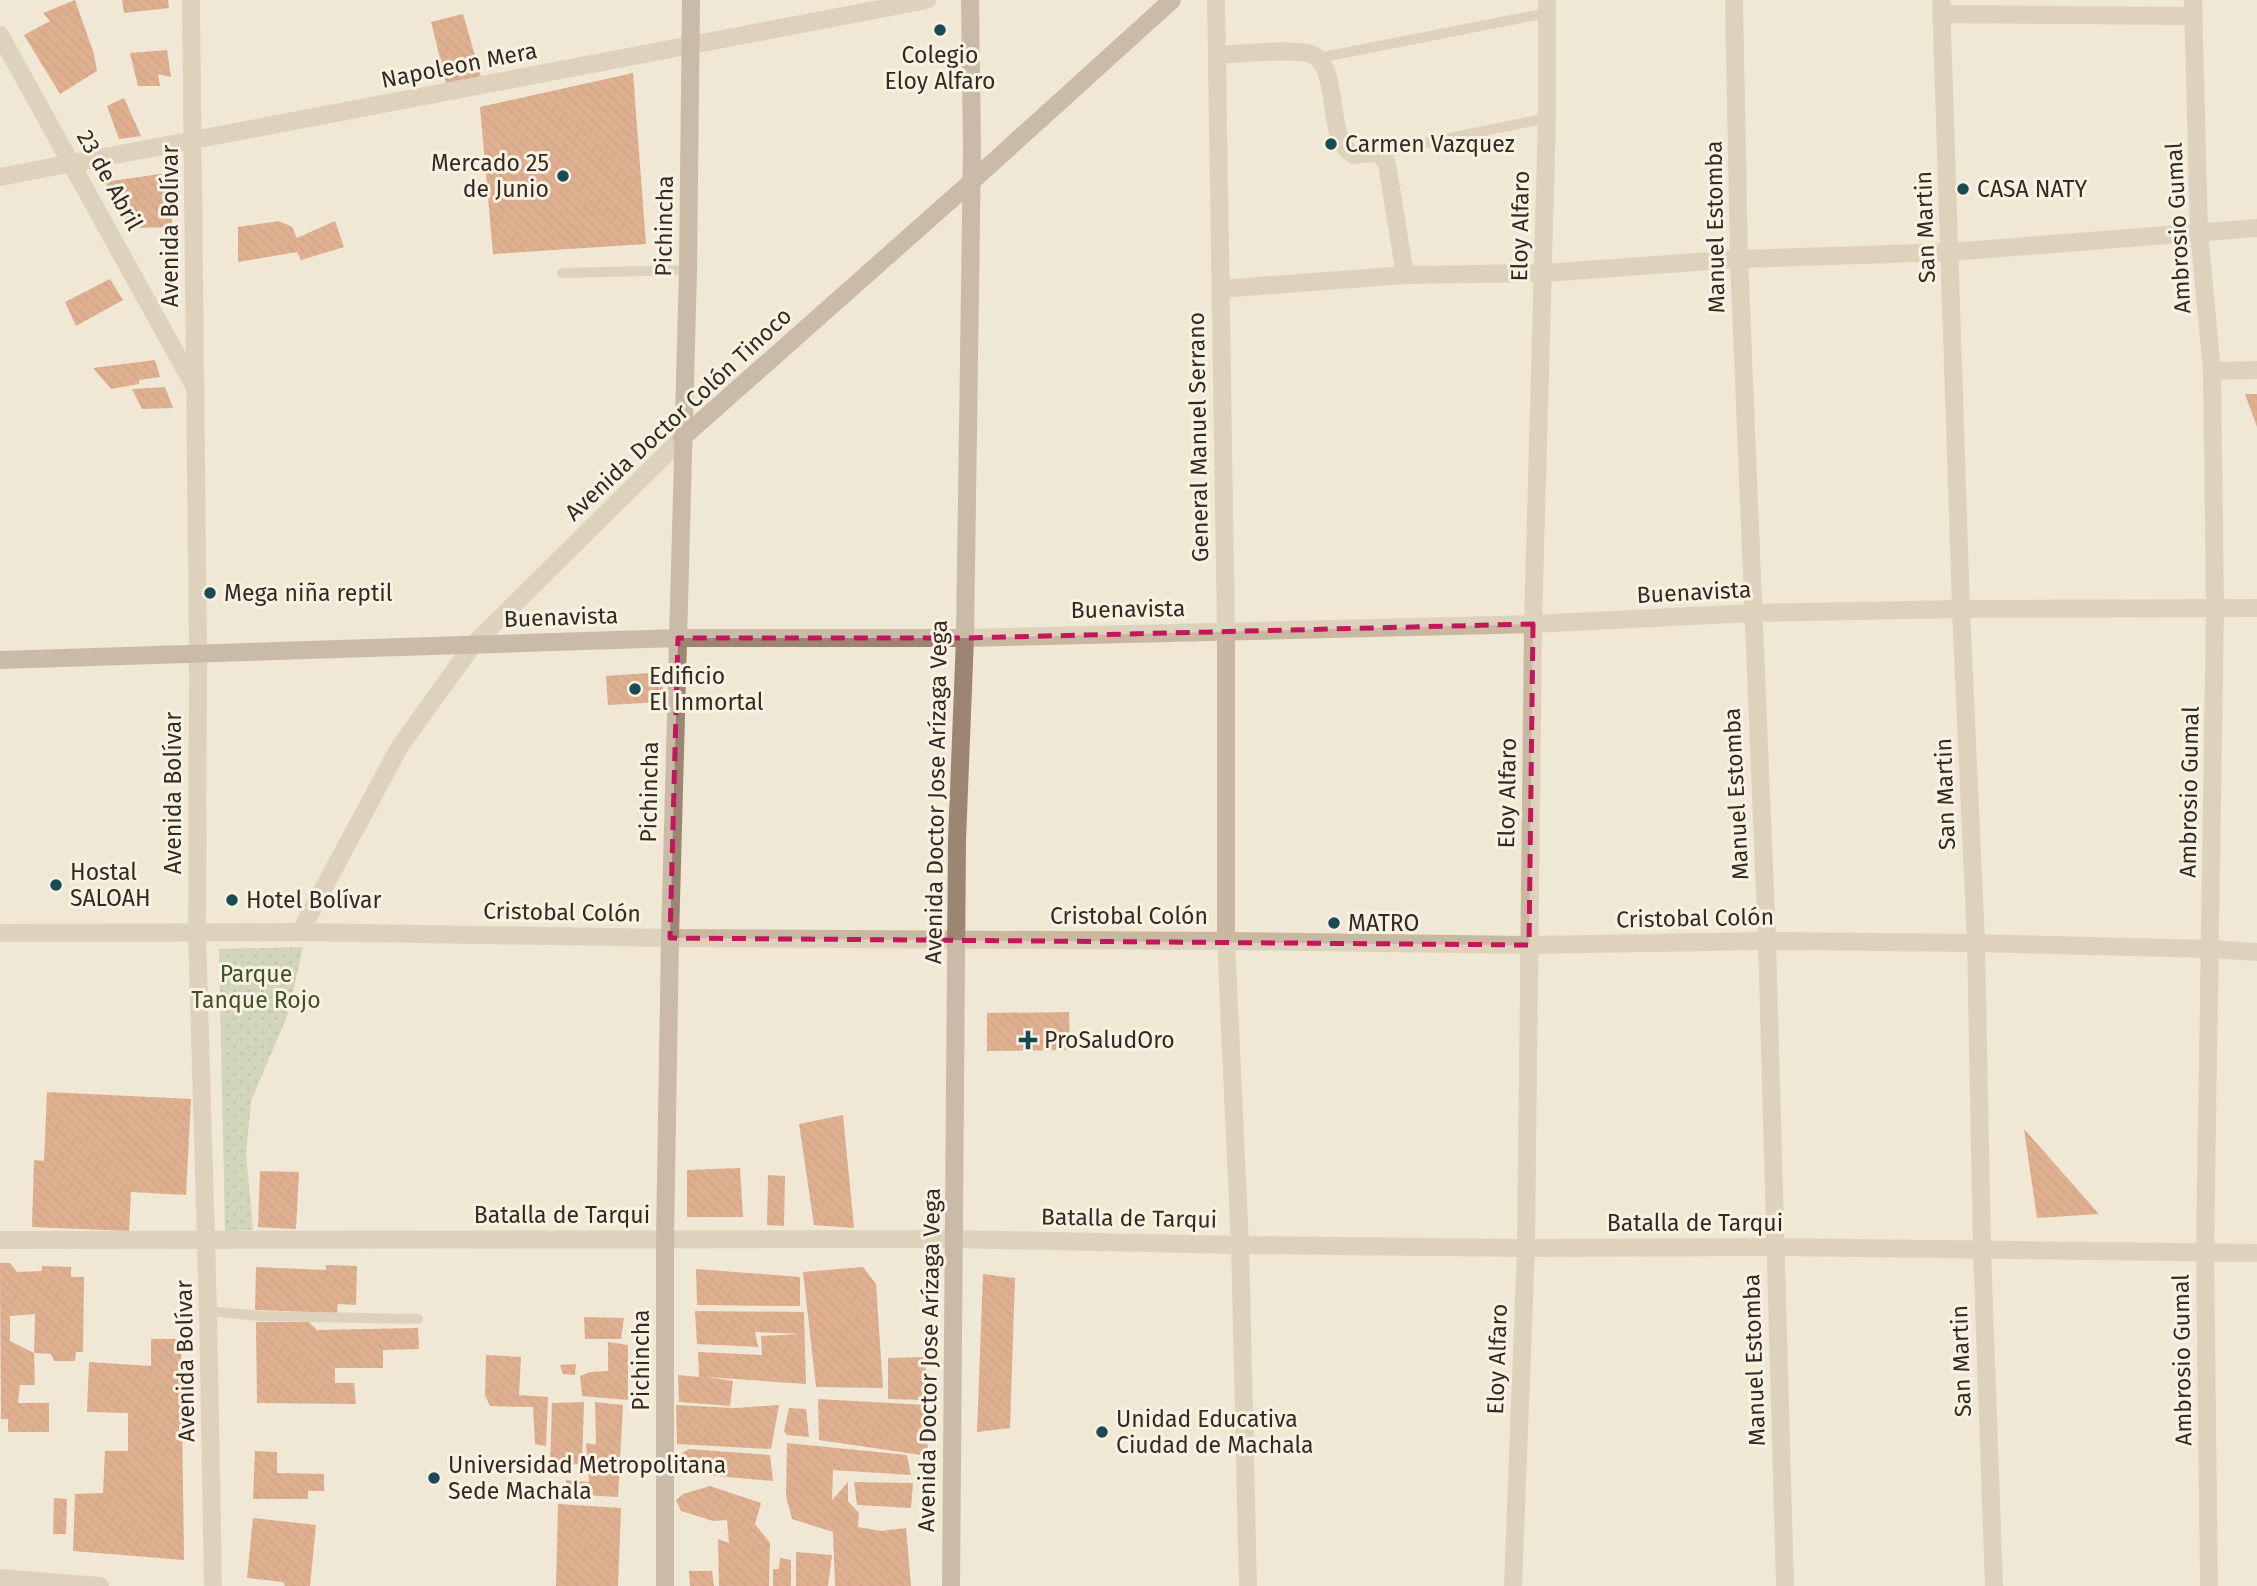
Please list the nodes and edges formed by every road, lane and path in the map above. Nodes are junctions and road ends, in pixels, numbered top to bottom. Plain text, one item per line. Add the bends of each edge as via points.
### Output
1 (191, 0) edge
2 (691, 0) edge
3 (927, 0) edge
4 (970, 0) edge
5 (1172, 0) edge
6 (1216, 0) edge
7 (1734, 0) edge
8 (1547, 6) edge
9 (1941, 7) edge
10 (2194, 8) edge
11 (0, 35) edge
12 (692, 46) junction
13 (1217, 55) junction
14 (1318, 58) junction
15 (1547, 118) junction
16 (194, 140) junction
17 (1380, 155) junction
18 (72, 162) junction
19 (0, 177) edge
20 (970, 183) junction
21 (2257, 228) edge
22 (2199, 232) junction
23 (1951, 252) junction
24 (1739, 259) junction
25 (688, 270) junction
26 (562, 273) dead end
27 (1544, 273) junction
28 (1405, 275) junction
29 (1220, 289) junction
30 (2257, 370) edge
31 (2212, 371) junction
32 (195, 387) junction
33 (682, 438) junction
34 (2215, 608) junction
35 (2257, 608) edge
36 (1961, 609) junction
37 (1753, 613) junction
38 (1533, 624) junction
39 (1226, 632) junction
40 (678, 638) junction
41 (965, 638) junction
42 (472, 645) junction
43 (198, 653) junction
44 (0, 660) edge
45 (197, 932) junction
46 (300, 932) junction
47 (0, 933) edge
48 (670, 939) junction
49 (957, 939) junction
50 (1226, 941) junction
51 (1767, 941) junction
52 (1976, 943) junction
53 (1529, 945) junction
54 (2211, 949) junction
55 (2257, 952) edge
56 (955, 1239) junction
57 (0, 1240) edge
58 (665, 1240) junction
59 (206, 1241) junction
60 (1240, 1245) junction
61 (1776, 1247) junction
62 (1526, 1248) junction
63 (1982, 1249) junction
64 (2205, 1251) junction
65 (2257, 1253) edge
66 (208, 1311) junction
67 (418, 1320) dead end
68 (0, 1578) edge
69 (100, 1586) edge
70 (213, 1586) edge
71 (665, 1586) edge
72 (951, 1586) edge
73 (1248, 1586) edge
74 (1513, 1586) edge
75 (1785, 1586) edge
76 (1994, 1586) edge
77 (2209, 1586) edge

1 - 16 street, Avenida Bolívar
2 - 12 main road, Pichincha
3 - 12 street, Napoleon Mera
4 - 20 main road, Avenida Doctor Jose Arízaga Vega
5 - 20 main road, Avenida Doctor Colón Tinoco
6 - 13 street, General Manuel Serrano
7 - 24 street, Manuel Estomba
8 - 14 lane
8 - 15 street, Eloy Alfaro
9 - 10 street
9 - 23 street, San Martin
10 - 22 street, Ambrosio Gumal
11 - 18 street, 23 de Abril
12 - 16 street, Napoleon Mera
12 - 25 main road, Pichincha
13 - 14 street via 1303,52
13 - 29 street, General Manuel Serrano
14 - 17 street via 1343,146 1355,155
15 - 17 lane
15 - 27 street, Eloy Alfaro
16 - 18 street, Napoleon Mera
16 - 32 street, Avenida Bolívar
17 - 28 street via 1387,164
18 - 19 street, Napoleon Mera
18 - 32 street, 23 de Abril
20 - 33 main road, Avenida Doctor Colón Tinoco
20 - 41 main road, Avenida Doctor Jose Arízaga Vega
21 - 22 street
22 - 23 street
22 - 31 street, Ambrosio Gumal
23 - 24 street
23 - 36 street, San Martin
24 - 27 street
24 - 37 street, Manuel Estomba
25 - 26 lane
25 - 33 main road, Pichincha
27 - 28 street
27 - 38 street, Eloy Alfaro
28 - 29 street
29 - 39 street, General Manuel Serrano
30 - 31 street
31 - 34 street, Ambrosio Gumal
32 - 43 street, Avenida Bolívar
33 - 40 main road, Pichincha
33 - 42 street, Avenida Doctor Colón Tinoco
34 - 35 street, Buenavista
34 - 36 street, Buenavista
34 - 54 street, Ambrosio Gumal
36 - 37 street, Buenavista
36 - 52 street, San Martin
37 - 38 street, Buenavista
37 - 51 street, Manuel Estomba
38 - 39 street, Buenavista
38 - 53 street, Eloy Alfaro
39 - 41 street, Buenavista
39 - 50 street, General Manuel Serrano
40 - 41 main road, Buenavista
40 - 42 main road, Buenavista
40 - 48 main road, Pichincha
41 - 49 main road, Avenida Doctor Jose Arízaga Vega
42 - 43 main road, Buenavista
42 - 46 street, Avenida Doctor Colón Tinoco via 400,746
43 - 44 main road, Buenavista
43 - 45 street, Avenida Bolívar
45 - 46 street, Cristobal Colón
45 - 47 street, Cristobal Colón
45 - 59 street, Avenida Bolívar
46 - 48 street, Cristobal Colón
48 - 49 street, Cristobal Colón
48 - 58 main road, Pichincha
49 - 50 street, Cristobal Colón
49 - 56 main road, Avenida Doctor Jose Arízaga Vega
50 - 53 street, Cristobal Colón
50 - 60 street, General Manuel Serrano
51 - 52 street, Cristobal Colón
51 - 53 street, Cristobal Colón
51 - 61 street, Manuel Estomba
52 - 54 street, Cristobal Colón
52 - 63 street, San Martin
53 - 62 street, Eloy Alfaro
54 - 55 street, Cristobal Colón
54 - 64 street, Ambrosio Gumal
56 - 58 street, Batalla de Tarqui
56 - 60 street, Batalla de Tarqui
56 - 72 main road, Avenida Doctor Jose Arízaga Vega
57 - 59 street, Batalla de Tarqui
58 - 59 street, Batalla de Tarqui
58 - 71 main road, Pichincha
59 - 66 street, Avenida Bolívar
60 - 62 street, Batalla de Tarqui
60 - 73 street, General Manuel Serrano
61 - 62 street, Batalla de Tarqui
61 - 63 street, Batalla de Tarqui
61 - 75 street, Manuel Estomba
62 - 74 street, Eloy Alfaro
63 - 64 street, Batalla de Tarqui
63 - 76 street, San Martin
64 - 65 street, Batalla de Tarqui
64 - 77 street, Ambrosio Gumal
66 - 67 lane
66 - 70 street, Avenida Bolívar
68 - 69 street

